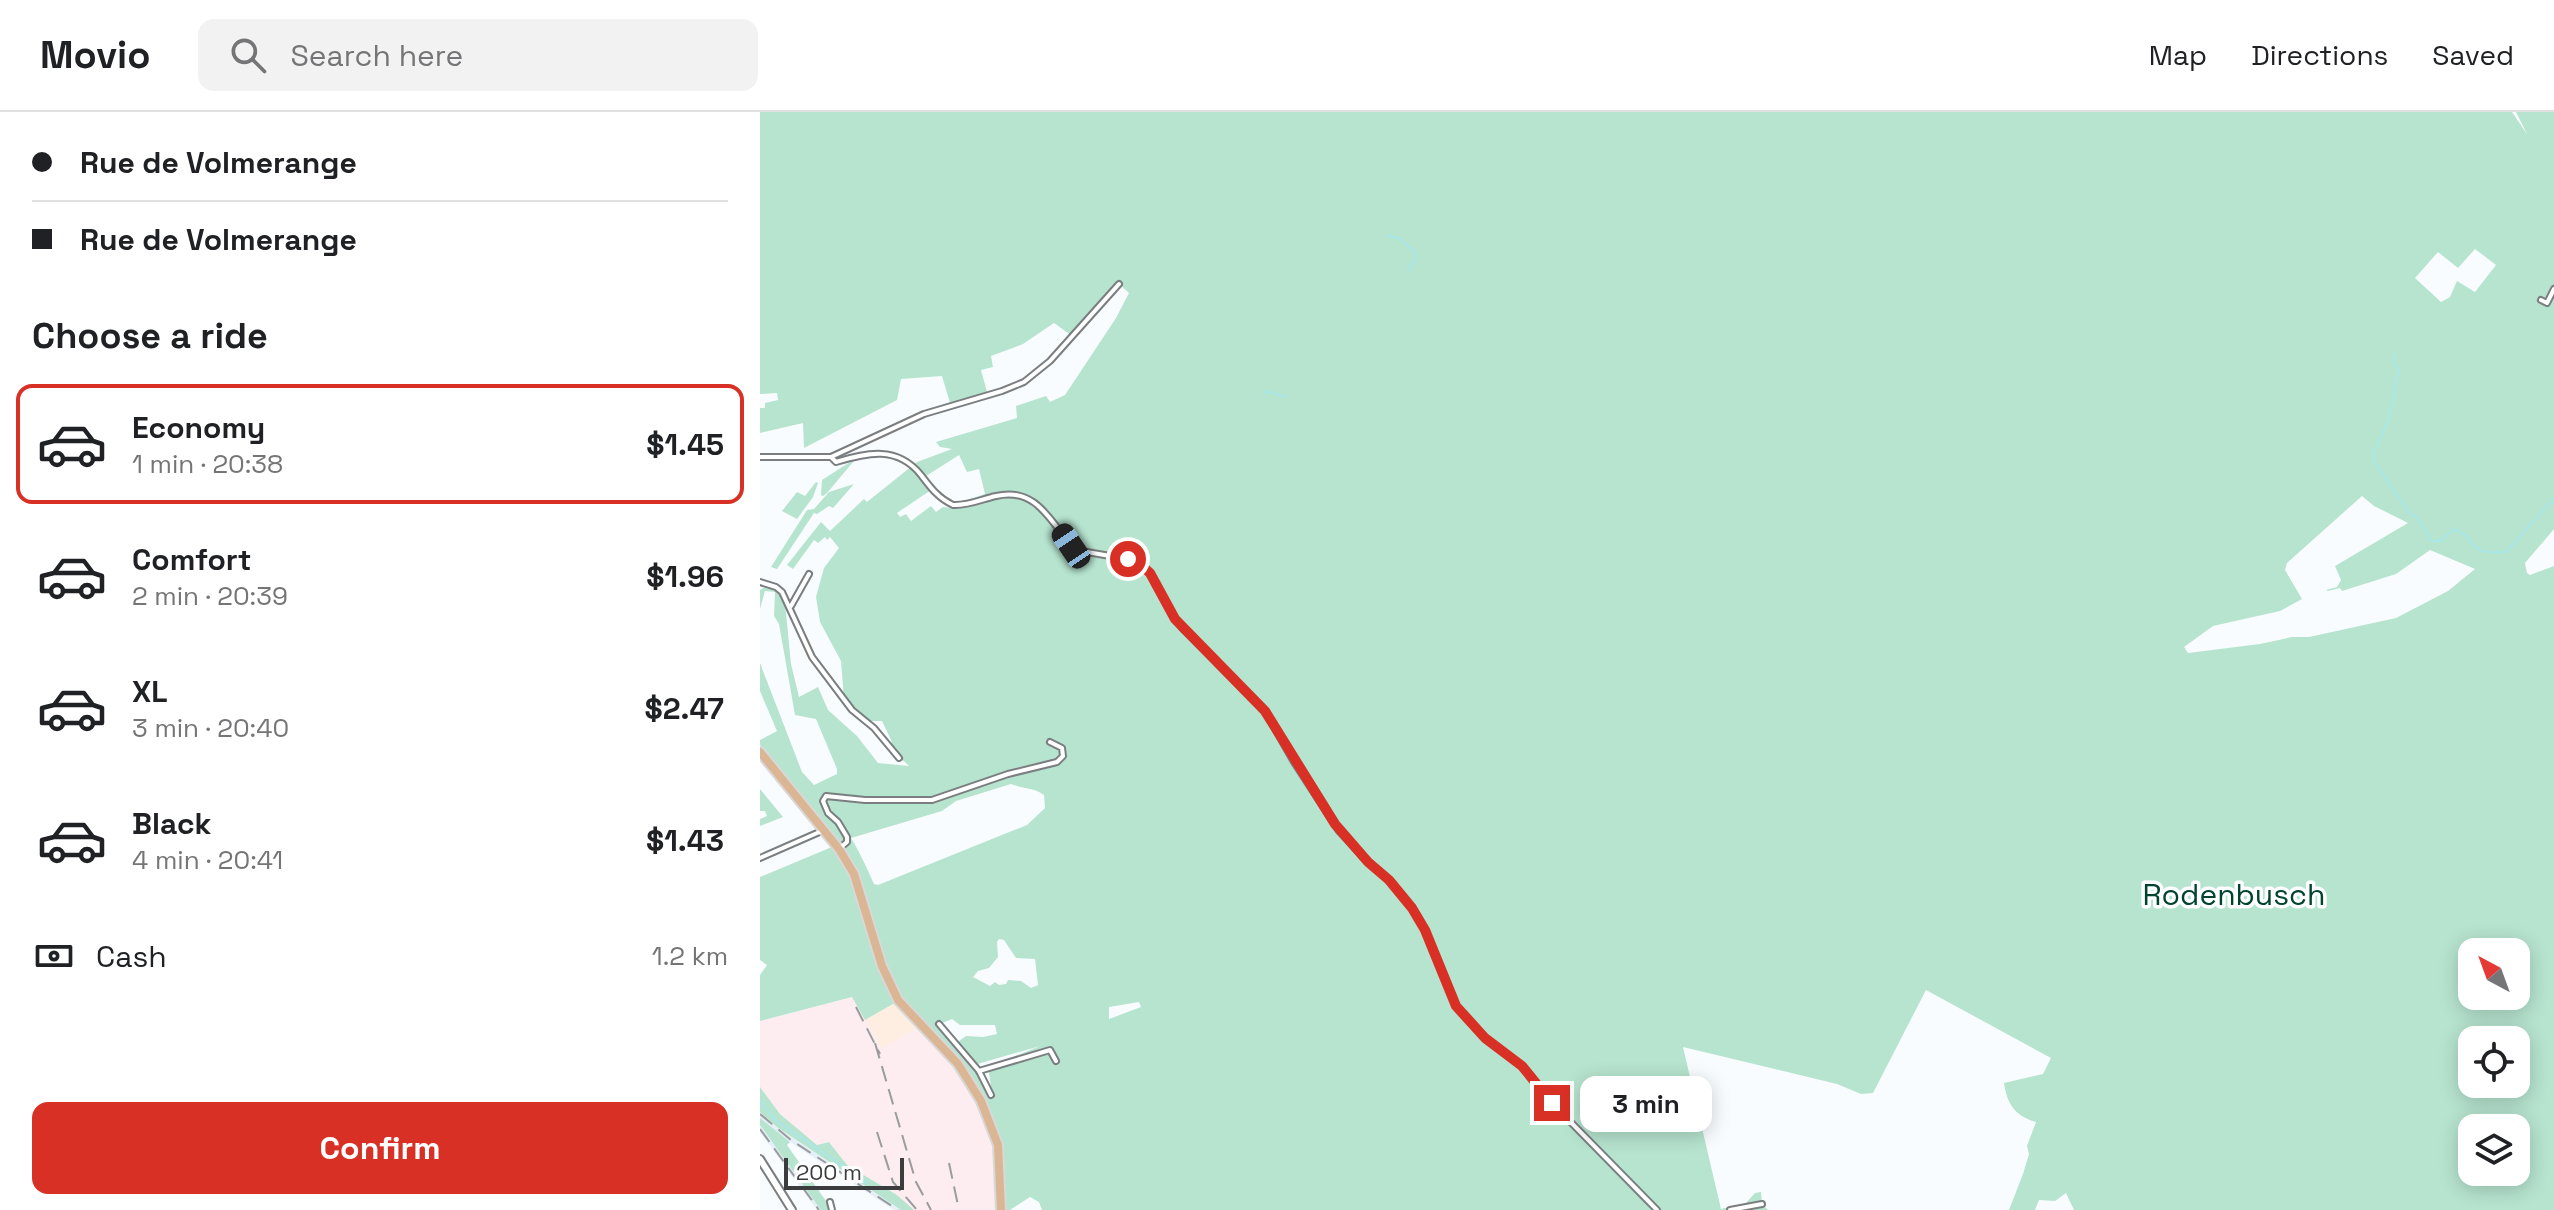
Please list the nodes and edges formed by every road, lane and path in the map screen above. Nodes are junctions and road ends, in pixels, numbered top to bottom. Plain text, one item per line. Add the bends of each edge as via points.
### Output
1 (1119, 284) dead end
2 (2554, 289) edge
3 (2544, 304) dead end
4 (760, 457) edge
5 (831, 457) junction
6 (809, 574) dead end
7 (760, 582) edge
8 (791, 606) junction
9 (1050, 742) dead end
10 (760, 752) edge
11 (899, 758) dead end
12 (824, 830) junction
13 (839, 849) junction
14 (760, 858) edge
15 (939, 1024) dead end
16 (1056, 1061) dead end
17 (979, 1071) junction
18 (983, 1081) junction
19 (973, 1086) junction
20 (991, 1095) dead end
21 (760, 1159) edge
22 (830, 1202) dead end
23 (1762, 1204) dead end
24 (792, 1210) edge
25 (832, 1210) edge
26 (1001, 1210) edge
27 (1657, 1210) edge
28 (1730, 1210) edge

1 - 5 street via 1050,361 1024,382 924,414
2 - 3 street
4 - 5 street
5 - 27 street via 836,462 893,454 953,505 1008,494 1028,498 1075,550 1128,559 1146,569 1175,619 1265,711 1339,831 1412,908 1456,1006 1485,1038 1522,1066
6 - 8 street
7 - 8 street via 776,587
8 - 11 street via 812,657 852,710
9 - 13 street via 1062,748 1057,762 944,797 920,801 826,796 826,810 847,837
10 - 12 main road
12 - 13 main road
12 - 14 street
13 - 19 main road via 860,889 891,990
15 - 17 street
16 - 17 street via 1050,1050
17 - 18 street
18 - 19 street
18 - 20 street
19 - 26 main road via 998,1145
21 - 24 main road
22 - 25 street
23 - 28 street

